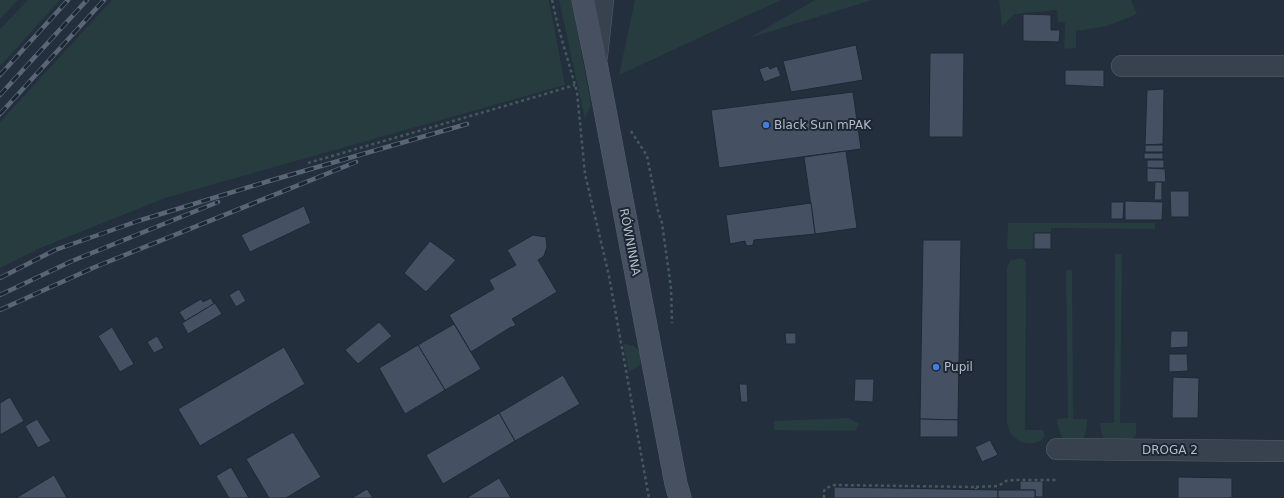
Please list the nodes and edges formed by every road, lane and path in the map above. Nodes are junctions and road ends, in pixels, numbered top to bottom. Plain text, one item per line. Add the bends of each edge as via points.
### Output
1 (552, 0) edge
2 (583, 0) edge
3 (603, 0) edge
4 (596, 63) junction
5 (1122, 66) dead end
6 (1284, 66) edge
7 (575, 85) junction
8 (629, 126) dead end
9 (308, 163) dead end
10 (672, 323) dead end
11 (1057, 448) dead end
12 (1284, 451) edge
13 (1056, 480) dead end
14 (677, 493) edge
15 (649, 498) edge
16 (824, 498) edge

1 - 7 path
2 - 4 street, RÓWNINNA
3 - 4 street
4 - 14 street, RÓWNINNA
5 - 6 street
7 - 9 path
7 - 15 path via 585,174 609,276
8 - 10 path via 647,156 662,223 671,288
11 - 12 street, DROGA 2
13 - 16 path via 1014,480 998,486 976,488 835,485 826,488

